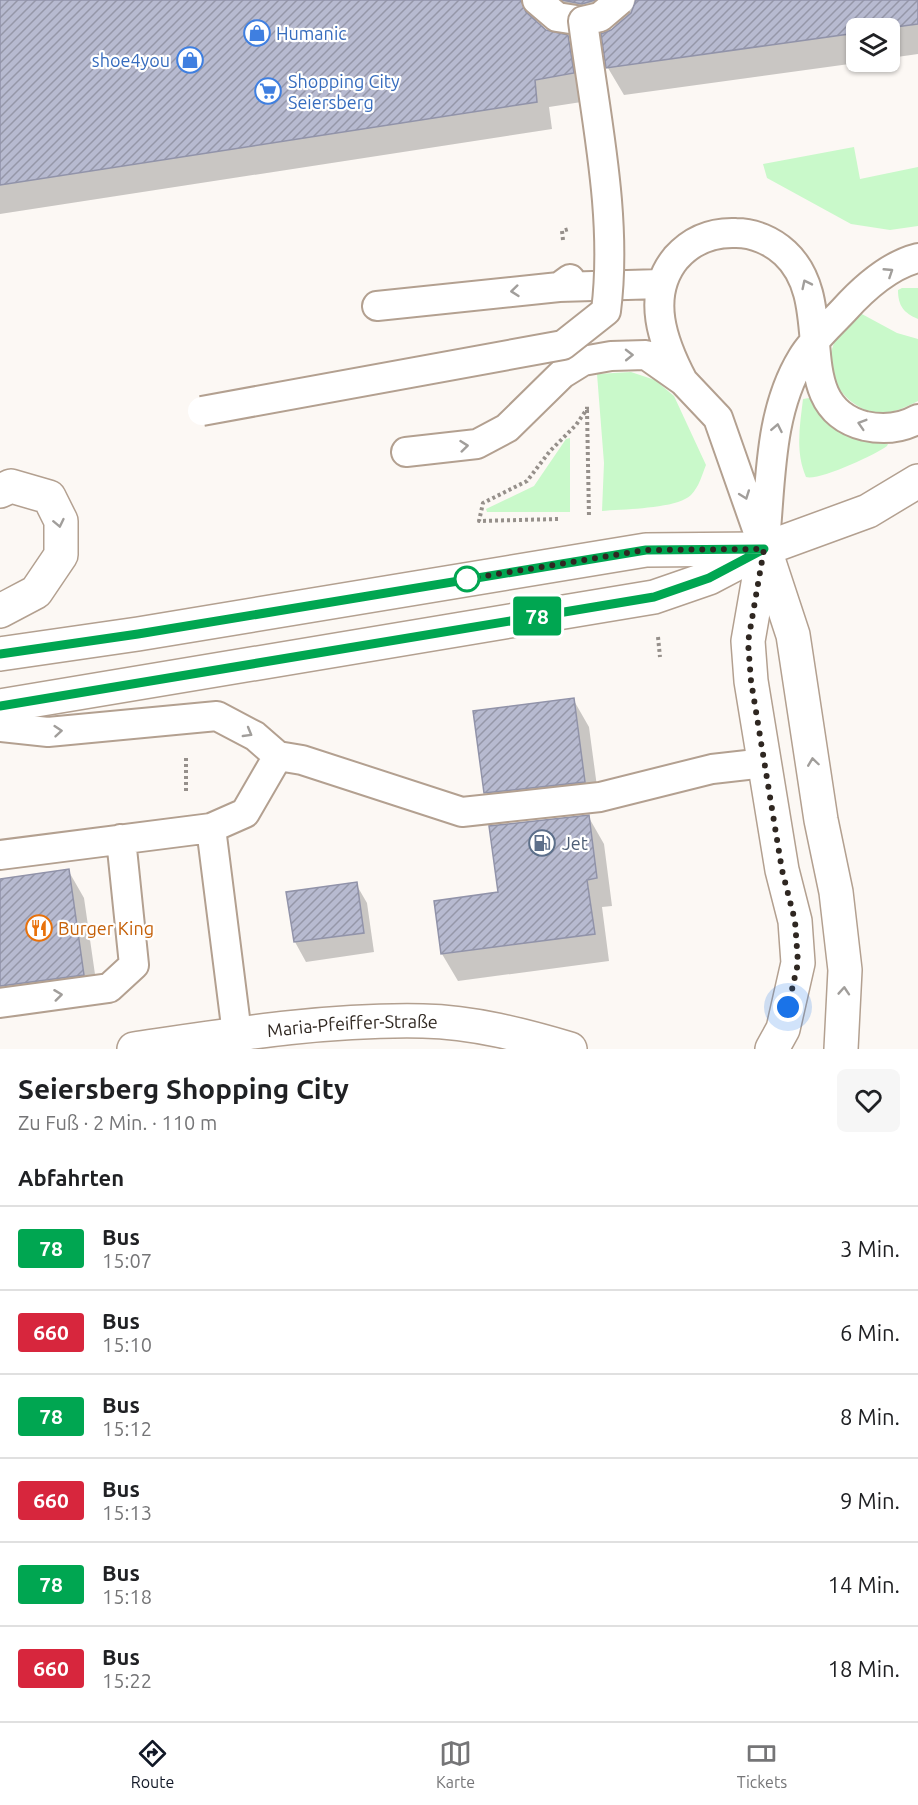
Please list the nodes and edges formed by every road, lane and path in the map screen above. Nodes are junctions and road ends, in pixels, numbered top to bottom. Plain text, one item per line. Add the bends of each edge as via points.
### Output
1 (537, 0) edge
2 (620, 0) edge
3 (583, 21) junction
4 (918, 258) edge
5 (661, 284) junction
6 (377, 306) dead end
7 (816, 341) junction
8 (683, 381) junction
9 (587, 410) dead end
10 (202, 411) dead end
11 (918, 419) edge
12 (406, 452) dead end
13 (918, 481) edge
14 (0, 491) edge
15 (589, 519) dead end
16 (764, 549) junction
17 (0, 611) edge
18 (0, 654) edge
19 (0, 706) edge
20 (0, 726) edge
21 (278, 756) junction
22 (765, 764) junction
23 (211, 828) junction
24 (121, 839) junction
25 (0, 855) edge
26 (0, 1003) edge
27 (237, 1034) junction
28 (134, 1049) edge
29 (570, 1049) edge
30 (772, 1049) edge
31 (841, 1049) edge

1 - 3 lane via 557,17
2 - 3 lane, bridge via 600,17
3 - 10 lane, bridge via 605,193 611,273 606,311 563,345
7 -> 4 lane via 862,290
5 -> 6 lane via 565,283
7 -> 5 lane via 810,293 795,262 774,243 747,233 719,232 690,243
5 - 8 lane via 660,320 666,349
11 -> 7 lane via 880,429 854,423 830,406 819,382
16 -> 7 lane via 782,404 802,357
12 -> 8 lane via 477,444 507,428 562,374 583,361 646,355
8 -> 16 lane via 718,418
9 - 15 path
13 - 16 main road via 868,511
14 -> 17 main road via 11,486 49,497 61,521 61,555 36,592
16 - 18 main road via 646,550
16 - 19 main road via 709,578 654,597
16 - 22 main road via 748,642
31 -> 16 main road via 845,970 836,892 820,820 793,635
20 -> 21 lane via 48,732 217,716 255,736
21 - 22 lane via 302,760 462,812 600,798 712,769
21 - 23 lane via 245,813
22 - 30 main road via 782,870 795,921 798,963 783,1029
23 - 24 lane
23 - 27 lane
24 - 25 lane
26 -> 24 lane via 109,988 134,964
27 - 28 main road, Maria-Pfeiffer-Straße
27 - 29 main road, Maria-Pfeiffer-Straße via 361,1022 425,1021 479,1027

